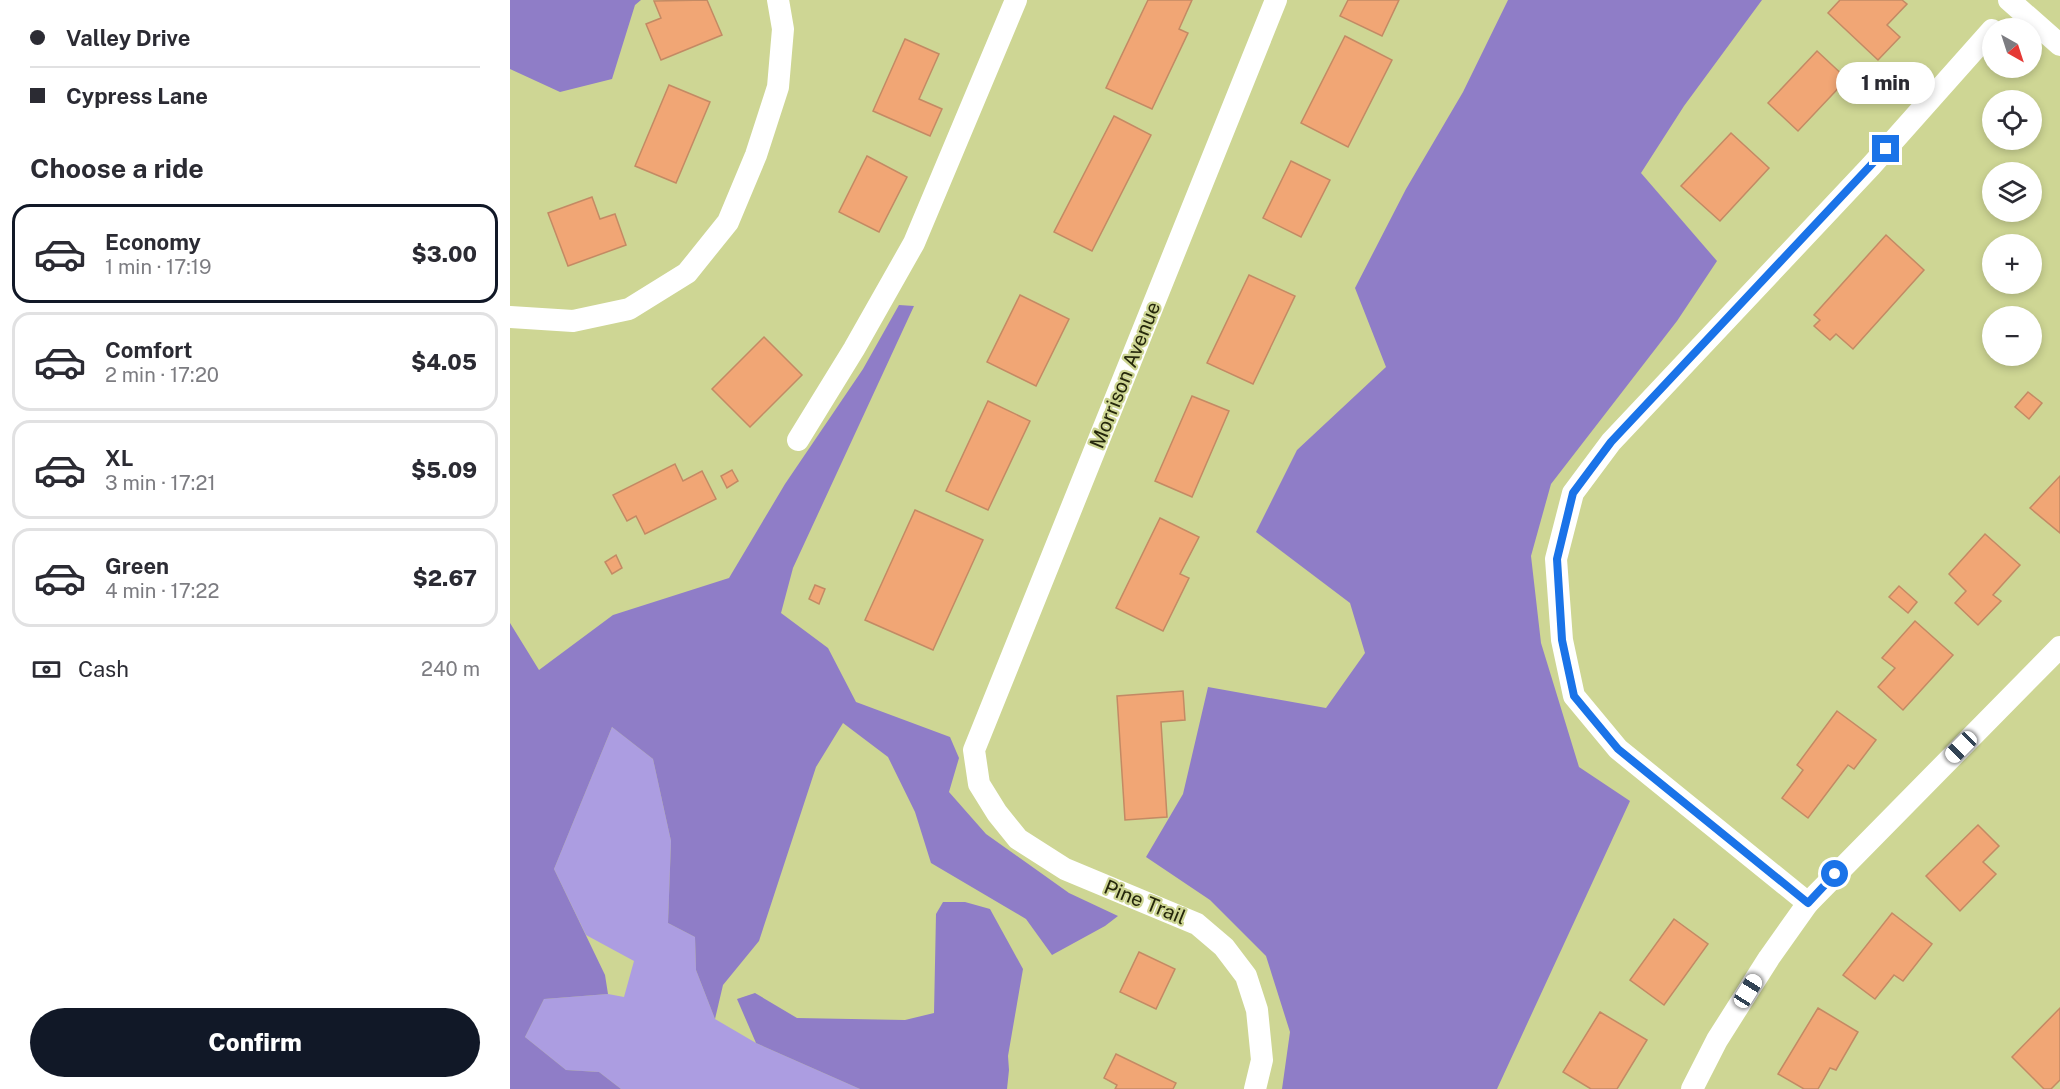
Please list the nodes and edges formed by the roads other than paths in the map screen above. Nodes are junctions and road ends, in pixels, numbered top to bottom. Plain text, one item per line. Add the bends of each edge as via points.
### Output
1 (778, 0) edge
2 (1016, 0) edge
3 (1276, 0) edge
4 (2012, 3) edge
5 (2001, 18) edge
6 (1982, 41) edge
7 (2060, 45) edge
8 (510, 317) edge
9 (798, 440) dead end
10 (2060, 647) edge
11 (974, 750) joint
12 (1808, 903) junction
13 (1255, 1089) edge
14 (1692, 1089) edge

1 - 8 street via 783,29 778,87 756,155 728,222 687,273 629,309 573,321
2 - 9 street via 914,243
3 - 11 street, Morrison Avenue
4 - 5 street
4 - 7 street
6 - 12 street via 1611,442 1573,493 1557,559 1562,640 1574,696 1618,749
10 - 12 street
11 - 13 street, Pine Trail via 979,784 1018,838 1065,869 1197,924 1224,948 1246,976 1257,1010 1262,1060
12 - 14 street via 1717,1040

